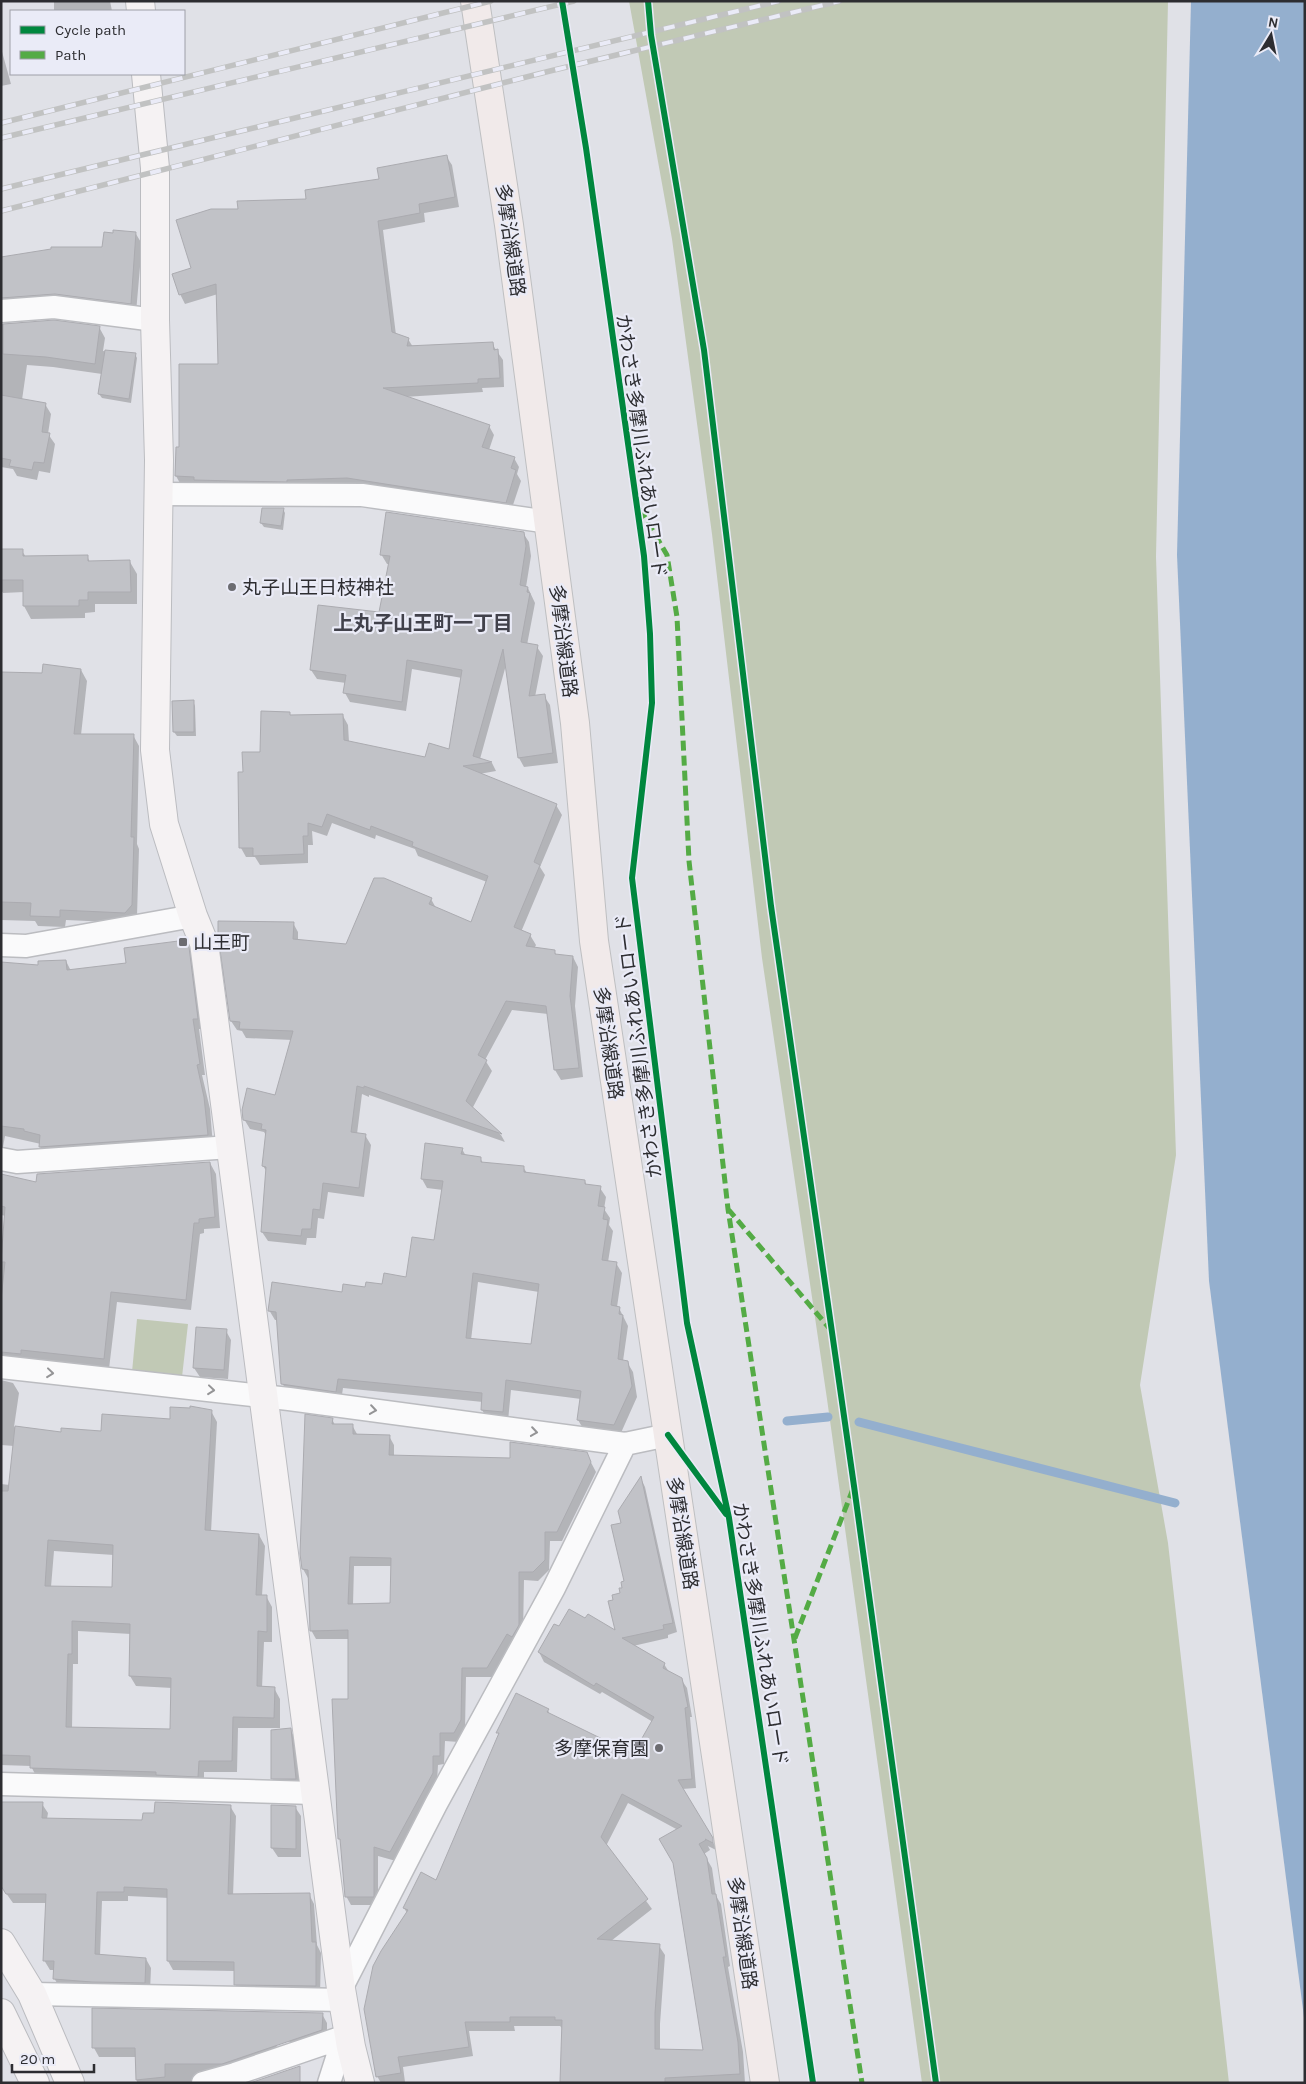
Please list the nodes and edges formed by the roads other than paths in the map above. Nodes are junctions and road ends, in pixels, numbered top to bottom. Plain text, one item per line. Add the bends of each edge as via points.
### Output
1 (475, 1) edge
2 (146, 75) edge
3 (1, 311) edge
4 (155, 320) junction
5 (158, 494) junction
6 (548, 522) junction
7 (193, 916) junction
8 (1, 945) edge
9 (230, 1147) junction
10 (1, 1160) edge
11 (1, 1367) edge
12 (262, 1396) junction
13 (668, 1435) junction
14 (625, 1444) junction
15 (1, 1784) edge
16 (314, 1793) junction
17 (1, 1942) edge
18 (32, 1994) junction
19 (342, 1995) junction
20 (1, 2014) edge
21 (349, 2035) junction
22 (35, 2083) edge
23 (70, 2083) edge
24 (203, 2083) edge
25 (329, 2083) edge
26 (360, 2083) edge
27 (765, 2083) edge

1 - 6 main road, 多摩沿線道路 via 509,225
2 - 4 street via 154,168
3 - 4 street via 54,307
4 - 5 street
5 - 6 street via 362,495
5 - 7 street via 155,750 164,824
6 - 13 main road, 多摩沿線道路 via 575,723 594,941
7 - 8 street via 26,946
7 - 9 street via 204,943
9 - 10 street via 17,1162
9 - 12 street
11 -> 12 street
12 -> 14 street
12 - 16 street
13 - 14 street
13 - 27 main road, 多摩沿線道路
14 - 19 street via 554,1588 436,1804
15 - 16 street
16 - 19 street
17 - 18 street
18 - 19 street
18 - 23 street
19 - 21 street
20 - 22 street
21 - 24 street
21 - 25 street
21 - 26 street

